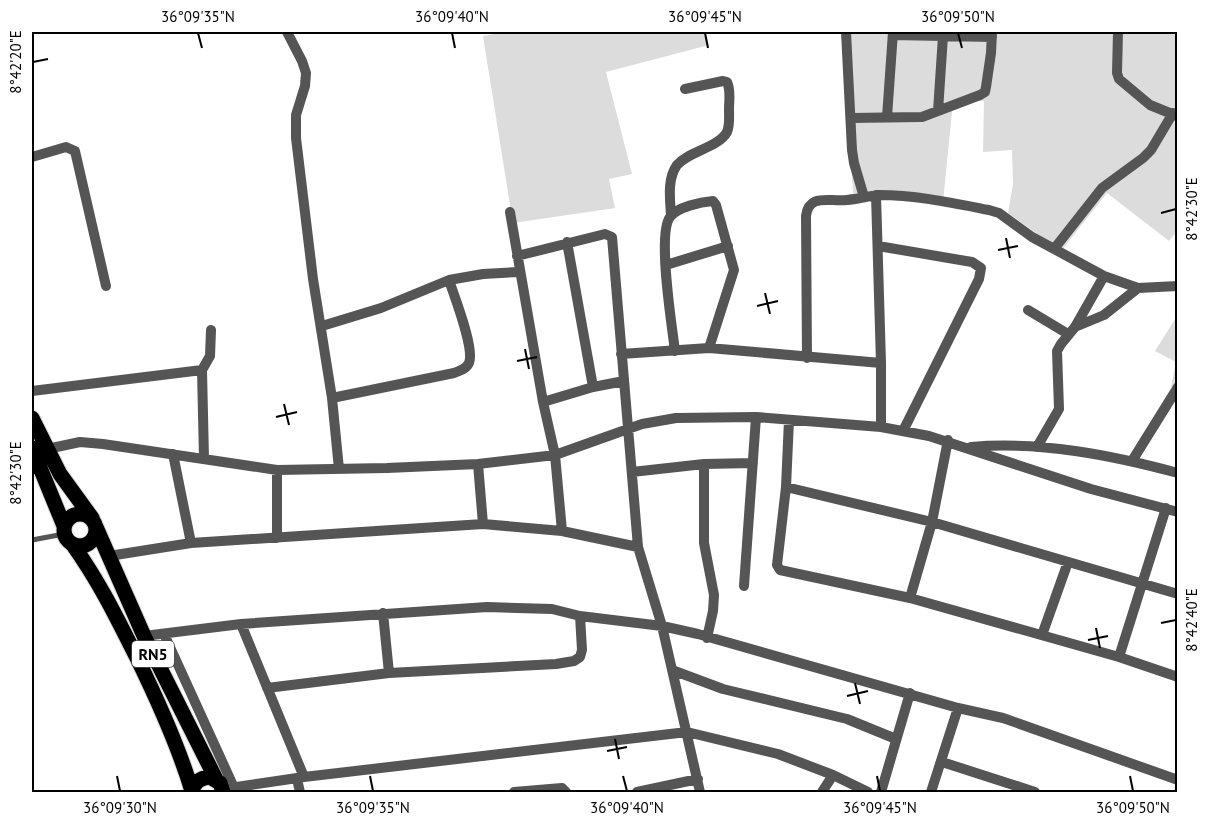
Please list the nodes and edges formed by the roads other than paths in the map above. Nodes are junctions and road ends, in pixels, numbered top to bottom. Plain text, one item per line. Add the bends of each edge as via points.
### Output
1 (287, 32) edge
2 (846, 32) edge
3 (1118, 32) edge
4 (893, 33) edge
5 (992, 34) edge
6 (943, 36) junction
7 (685, 89) dead end
8 (938, 111) junction
9 (1175, 115) edge
10 (886, 117) junction
11 (850, 118) junction
12 (32, 157) edge
13 (876, 195) junction
14 (864, 196) junction
15 (510, 212) dead end
16 (671, 215) junction
17 (567, 242) junction
18 (728, 246) junction
19 (878, 246) junction
20 (1054, 249) junction
21 (517, 256) junction
22 (666, 265) junction
23 (519, 272) junction
24 (1104, 276) junction
25 (448, 280) junction
26 (106, 286) dead end
27 (1178, 286) edge
28 (1138, 288) junction
29 (1028, 310) dead end
30 (322, 326) junction
31 (211, 330) dead end
32 (1072, 330) junction
33 (709, 348) junction
34 (675, 351) junction
35 (621, 354) junction
36 (807, 357) junction
37 (881, 363) junction
38 (202, 370) junction
39 (624, 381) junction
40 (593, 387) junction
41 (1178, 387) edge
42 (32, 391) edge
43 (332, 398) junction
44 (543, 402) junction
45 (32, 417) edge
46 (756, 417) junction
47 (789, 420) junction
48 (881, 428) junction
49 (627, 429) junction
50 (903, 431) junction
51 (948, 440) junction
52 (968, 447) junction
53 (1037, 447) junction
54 (32, 448) edge
55 (47, 448) junction
56 (173, 454) junction
57 (555, 455) junction
58 (204, 459) junction
59 (1132, 461) junction
60 (753, 463) junction
61 (478, 464) junction
62 (704, 464) junction
63 (339, 469) junction
64 (277, 470) junction
65 (632, 472) junction
66 (1178, 473) edge
67 (786, 487) junction
68 (1166, 508) junction
69 (1178, 512) edge
70 (932, 522) junction
71 (94, 523) junction
72 (483, 524) junction
73 (562, 531) junction
74 (67, 535) junction
75 (277, 538) junction
76 (32, 540) edge
77 (191, 543) junction
78 (638, 547) junction
79 (109, 556) junction
80 (1068, 562) junction
81 (1143, 583) junction
82 (744, 586) dead end
83 (1178, 594) edge
84 (910, 598) junction
85 (383, 613) junction
86 (580, 616) junction
87 (241, 624) junction
88 (662, 626) junction
89 (164, 634) junction
90 (1042, 635) junction
91 (144, 636) junction
92 (707, 638) junction
93 (1119, 657) junction
94 (672, 670) junction
95 (389, 673) junction
96 (1178, 677) edge
97 (267, 688) junction
98 (910, 693) junction
99 (958, 708) junction
100 (687, 732) junction
101 (896, 738) junction
102 (942, 762) junction
103 (833, 775) junction
104 (301, 778) junction
105 (698, 779) junction
106 (1178, 780) edge
107 (226, 788) edge
108 (192, 792) edge
109 (300, 792) edge
110 (514, 792) edge
111 (566, 792) edge
112 (637, 792) edge
113 (700, 792) edge
114 (822, 792) edge
115 (868, 792) edge
116 (881, 792) edge
117 (931, 792) edge
118 (1035, 792) edge

1 - 30 street via 306,73 295,124
2 - 11 street
3 - 9 street via 1119,79 1150,105
4 - 6 street
4 - 10 street
5 - 6 street
5 - 8 street via 985,92
6 - 8 street
7 - 16 street via 727,82 729,126 721,139 677,166 670,183
8 - 10 street via 922,117
9 - 20 street via 1151,150 1102,188
10 - 11 street
11 - 14 street via 854,163
12 - 26 street via 66,147 75,151
13 - 14 street
13 - 19 street
13 - 20 street via 924,198 999,213
14 - 36 street via 811,202 807,207
15 - 21 street
16 - 18 street via 713,201
16 - 22 street via 664,233
17 - 21 street
17 - 35 street via 605,234 612,237
17 - 40 street
18 - 22 street
18 - 33 street via 734,270
19 - 37 street
19 - 50 street via 972,262 981,268
20 - 24 street
21 - 23 street
22 - 34 street
23 - 25 street
23 - 44 street
24 - 28 street
24 - 32 street
25 - 30 street
25 - 43 street via 465,329 468,365 454,373
27 - 28 street
28 - 32 street via 1104,315
29 - 32 street
30 - 43 street
31 - 38 street via 210,356
32 - 53 street via 1057,351 1059,409
33 - 34 street
33 - 36 street
34 - 35 street
35 - 39 street
36 - 37 street
37 - 48 street
38 - 42 street
38 - 58 street
39 - 40 street
39 - 49 street
40 - 44 street
41 - 59 street
43 - 63 street
44 - 57 street
45 - 55 main road, RN5
46 - 47 street
46 - 49 street via 676,418
46 - 60 street
47 - 48 street
47 - 67 street
48 - 50 street
49 - 57 street
49 - 65 street
50 - 51 street
51 - 52 street
51 - 70 street
52 - 53 street
52 - 68 street via 1080,485
53 - 59 street
54 - 74 main road, RN5
55 - 56 street via 80,442
55 - 71 main road, RN5
56 - 58 street
56 - 77 street
57 - 61 street
57 - 73 street
58 - 64 street
59 - 66 street
60 - 62 street
60 - 82 street
61 - 63 street
61 - 72 street
62 - 65 street
62 - 92 street via 704,543 714,595
63 - 64 street
64 - 75 street
65 - 78 street
67 - 70 street
67 - 84 street via 777,565 780,570
68 - 69 street
68 - 81 street
70 - 80 street
70 - 84 street
71 - 74 main road via 86,514 79,514 67,520
71 - 74 main road via 96,534 87,545 80,546
71 - 79 main road, RN5
72 - 73 street
72 - 75 street
73 - 78 street
74 - 76 lane
74 - 108 main road, RN5 via 98,581 142,667 177,743
75 - 77 street
77 - 79 street
78 - 88 street
79 - 91 main road, RN5
80 - 81 street
80 - 90 street
81 - 83 street
81 - 93 street
84 - 90 street
85 - 86 street via 508,607 552,609
85 - 87 street
85 - 95 street
86 - 88 street
86 - 95 street via 582,650 574,661
87 - 89 street
87 - 97 street
88 - 92 street
88 - 94 street
89 - 91 street
89 - 107 street
90 - 93 street
91 - 107 main road, RN5
92 - 98 street
93 - 96 street
94 - 100 street
94 - 101 street via 723,688 847,719
95 - 97 street
97 - 104 street
98 - 99 street
98 - 101 street
99 - 102 street
99 - 106 street via 1003,718
100 - 103 street via 778,754
100 - 104 street
100 - 105 street
101 - 116 street
102 - 117 street
102 - 118 street
103 - 114 street
103 - 115 street
104 - 107 street
104 - 109 street
105 - 112 street
105 - 113 street
107 - 108 main road, RN5 via 204,777
110 - 111 street via 554,788

